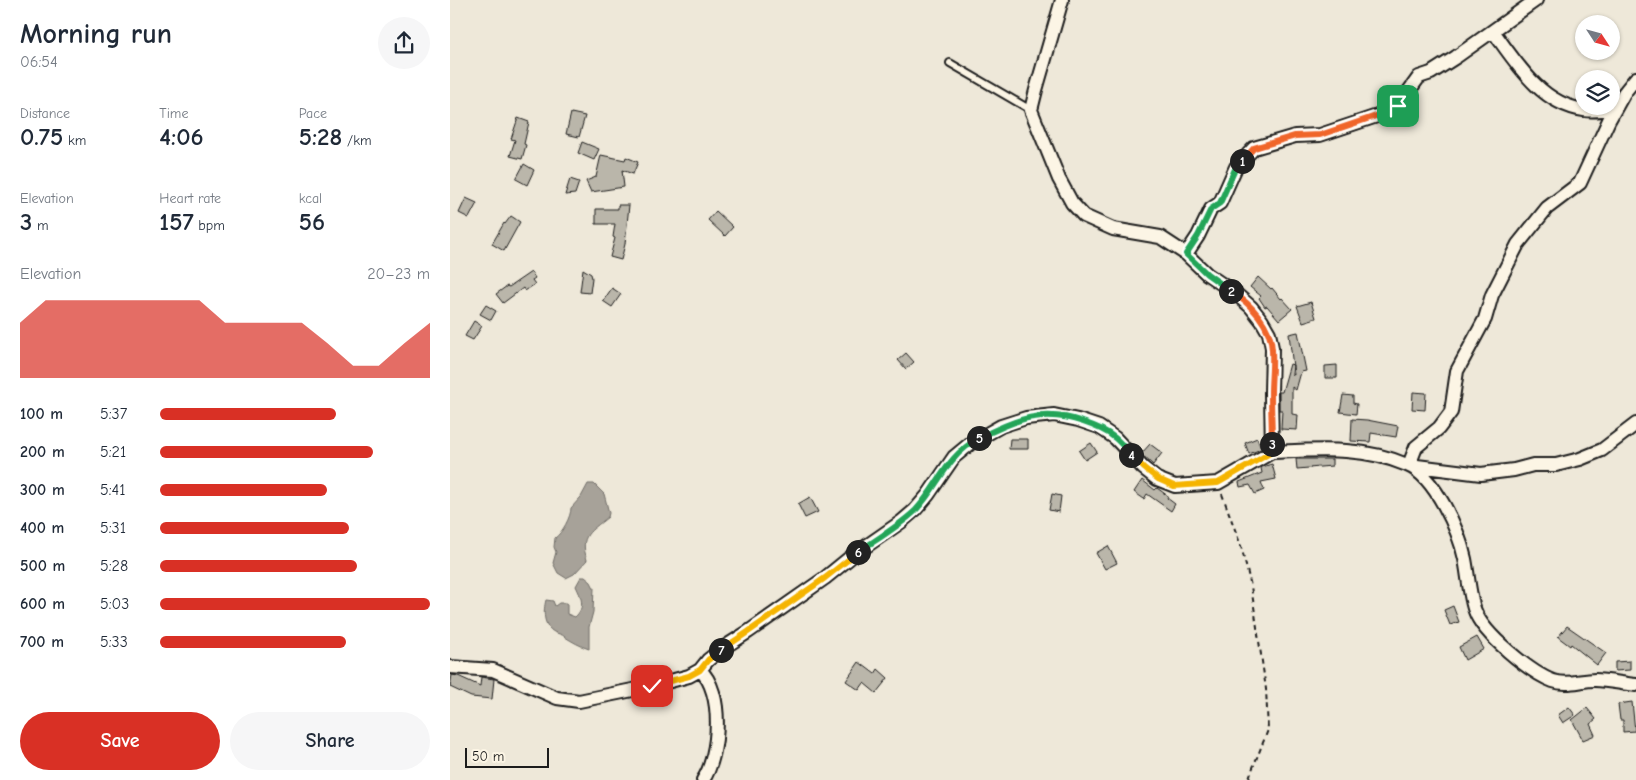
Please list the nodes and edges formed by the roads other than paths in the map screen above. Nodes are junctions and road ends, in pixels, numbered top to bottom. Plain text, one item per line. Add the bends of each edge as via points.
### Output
1 (1062, 0) edge
2 (1536, 0) edge
3 (1493, 31) junction
4 (950, 63) dead end
5 (1636, 78) edge
6 (1620, 102) edge
7 (1575, 107) edge
8 (1031, 110) junction
9 (1612, 115) edge
10 (1186, 254) junction
11 (1636, 424) edge
12 (1272, 452) junction
13 (1409, 465) junction
14 (450, 667) edge
15 (700, 670) junction
16 (1636, 685) edge
17 (703, 780) edge

1 - 8 street
2 - 3 street
3 - 7 street via 1526,77 1556,101
3 - 10 street via 1431,73 1419,77 1398,106 1320,135 1295,136 1254,148 1236,167 1220,203 1211,209
4 - 8 lane
5 - 6 street
8 - 10 street via 1059,179 1072,203 1084,216 1113,229 1160,237
9 - 13 street via 1580,184 1547,208 1518,244 1492,295 1485,320 1457,371 1451,412 1439,428 1416,448
10 - 12 street via 1251,307 1269,333 1272,348
11 - 13 street via 1602,450 1556,465 1533,465 1481,474
12 - 13 street via 1336,449 1366,453
12 - 15 street via 1218,483 1174,486 1144,468 1115,438 1078,420 1054,415 1026,418 1001,426 954,457 924,500 901,522 723,648
13 - 16 street via 1440,495 1465,556 1475,612 1519,661 1556,682 1594,680
14 - 15 street via 493,670 567,701 652,686
15 - 17 street via 713,687 716,706 716,740 708,773

